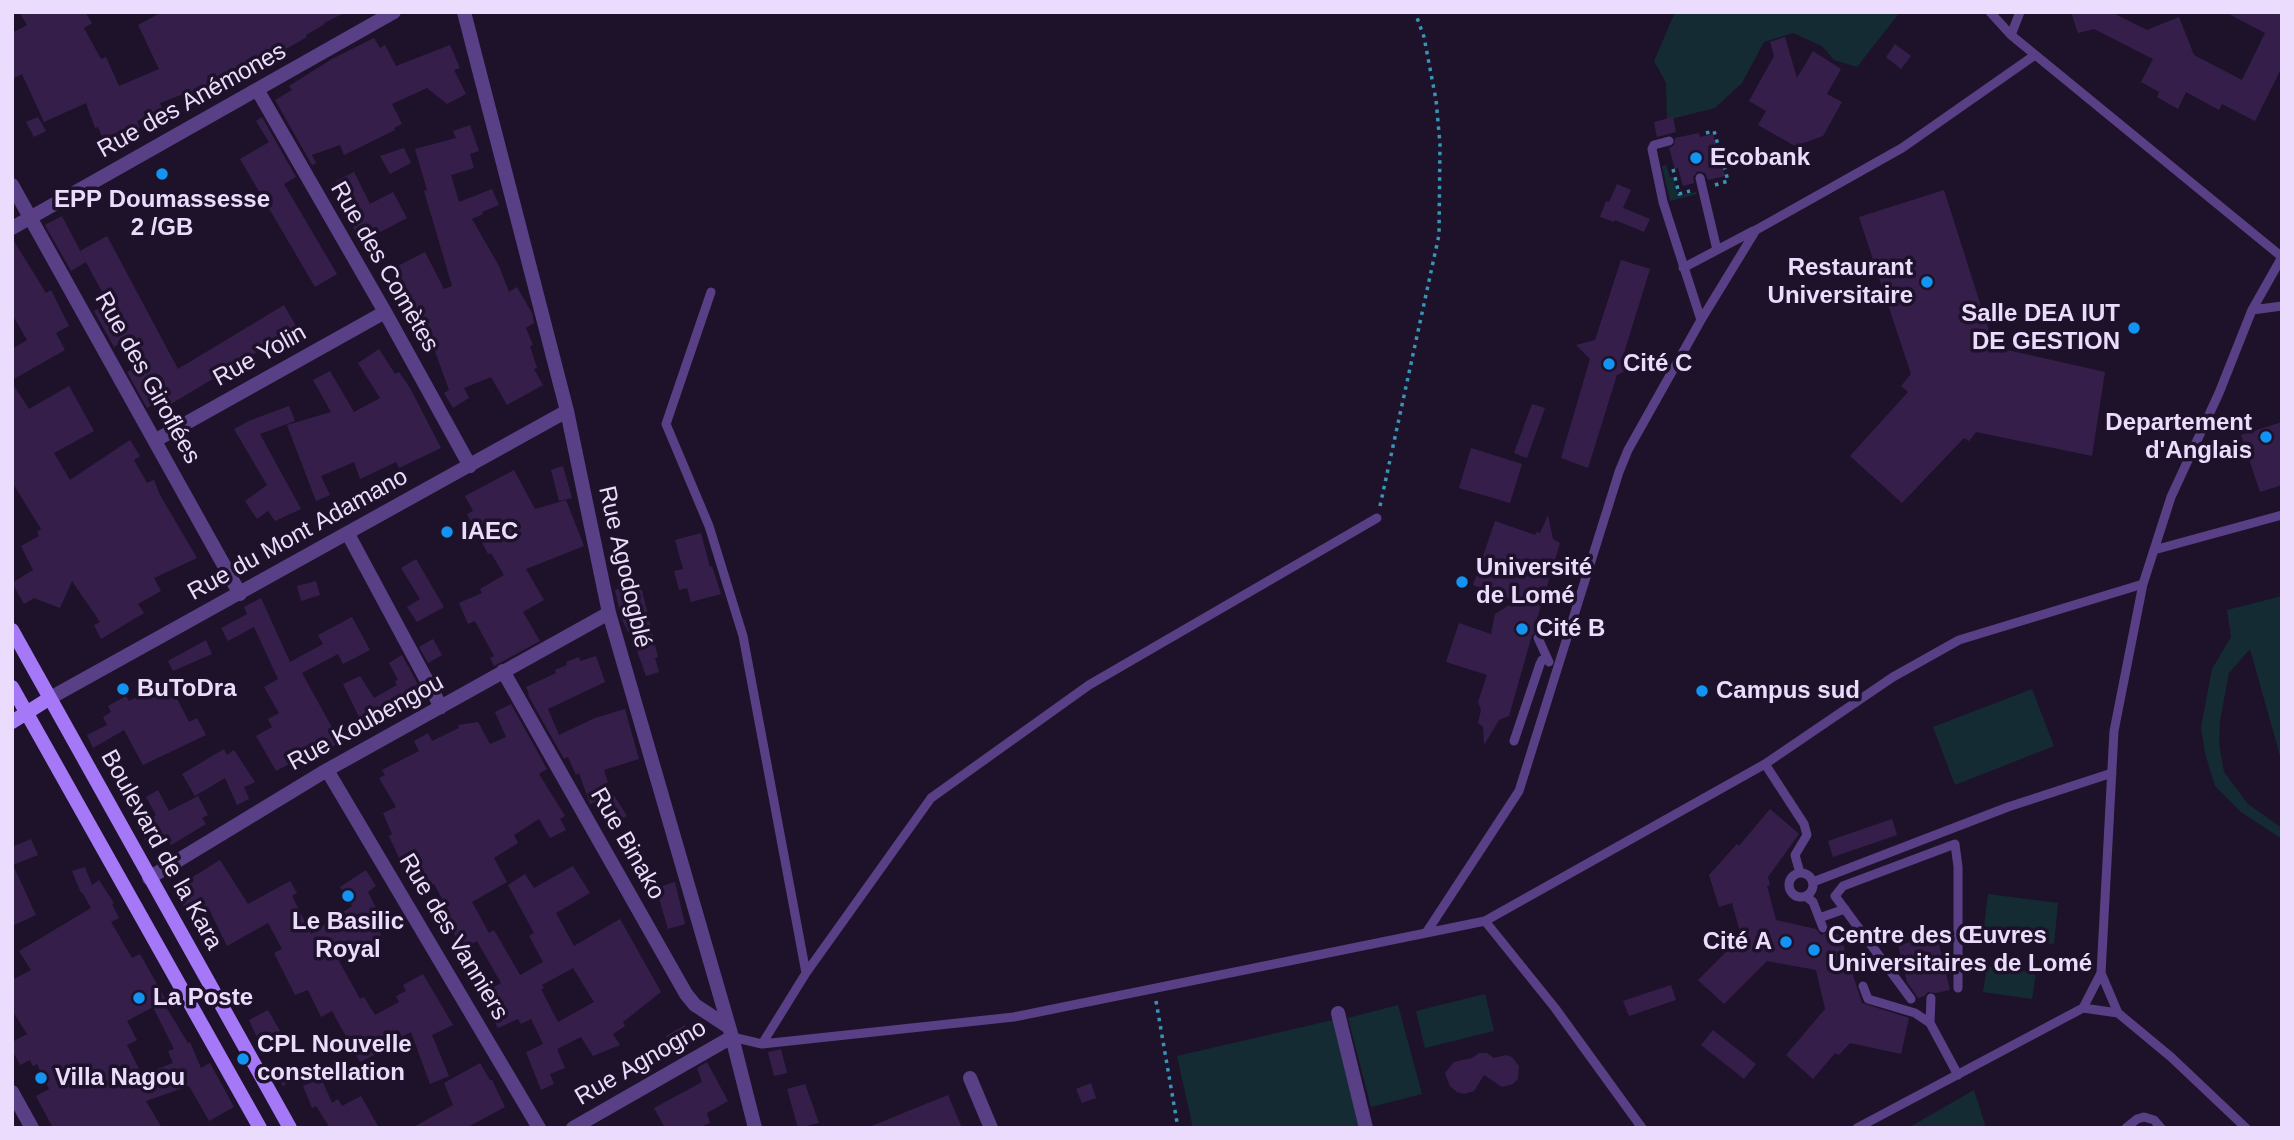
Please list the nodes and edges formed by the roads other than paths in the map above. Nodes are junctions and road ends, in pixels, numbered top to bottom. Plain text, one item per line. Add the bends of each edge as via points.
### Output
1 (394, 12) edge
2 (464, 12) edge
3 (1990, 12) edge
4 (2020, 12) edge
5 (2011, 36) junction
6 (2035, 55) junction
7 (258, 91) junction
8 (1669, 141) dead end
9 (1701, 183) road end
10 (12, 185) edge
11 (31, 218) junction
12 (12, 228) edge
13 (1756, 230) junction
14 (1717, 250) junction
15 (1683, 268) junction
16 (710, 292) dead end
17 (2282, 306) edge
18 (2252, 310) junction
19 (385, 312) junction
20 (1701, 320) junction
21 (567, 411) junction
22 (156, 440) junction
23 (470, 466) junction
24 (2282, 514) edge
25 (1377, 518) road end
26 (348, 534) junction
27 (2154, 550) junction
28 (2143, 584) junction
29 (240, 594) junction
30 (608, 613) junction
31 (12, 631) edge
32 (1538, 638) dead end
33 (1546, 659) junction
34 (1557, 669) junction
35 (503, 671) junction
36 (12, 687) edge
37 (50, 698) junction
38 (441, 708) junction
39 (27, 713) junction
40 (12, 722) edge
41 (1514, 741) dead end
42 (1765, 764) junction
43 (327, 770) junction
44 (2112, 773) junction
45 (1800, 873) junction
46 (155, 874) junction
47 (1813, 882) junction
48 (1806, 896) junction
49 (1845, 909) junction
50 (1819, 918) junction
51 (1485, 921) junction
52 (1823, 928) dead end
53 (1426, 933) junction
54 (806, 973) junction
55 (2101, 974) junction
56 (1863, 986) dead end
57 (1958, 988) dead end
58 (1931, 998) dead end
59 (1911, 999) dead end
60 (2083, 1008) junction
61 (1338, 1013) dead end
62 (2118, 1013) junction
63 (1930, 1023) junction
64 (730, 1032) junction
65 (762, 1044) junction
66 (1958, 1075) junction
67 (970, 1078) dead end
68 (12, 1092) edge
69 (32, 1128) edge
70 (260, 1128) edge
71 (290, 1128) edge
72 (539, 1128) edge
73 (573, 1128) edge
74 (755, 1128) edge
75 (991, 1128) edge
76 (1366, 1128) edge
77 (1642, 1128) edge
78 (1857, 1128) edge
79 (2126, 1128) edge
80 (2161, 1128) edge
81 (2246, 1128) edge

1 - 7 street, Rue des Anémones
2 - 21 street, Rue Agodogblé
3 - 5 lane
4 - 5 lane
5 - 6 lane
6 - 13 lane via 1902,148
6 - 18 lane via 2282,257
7 - 11 street, Rue des Anémones
7 - 19 street, Rue des Comètes
8 - 15 lane via 1652,149
9 - 14 lane
10 - 11 street, Rue des Giroflées
11 - 12 street, Rue des Anémones
11 - 22 street, Rue des Giroflées
13 - 14 lane
13 - 20 lane
14 - 15 lane
15 - 20 lane
16 - 54 lane via 666,424 709,526 743,636
17 - 18 lane
18 - 27 lane via 2171,497
19 - 22 street, Rue Yolin
19 - 23 street, Rue des Comètes
20 - 34 lane via 1628,450
21 - 23 street, Rue du Mont Adamano
21 - 30 street, Rue Agodogblé
22 - 29 street, Rue des Giroflées
23 - 26 street, Rue du Mont Adamano
24 - 27 lane
25 - 54 lane via 1089,685 931,798
26 - 29 street, Rue du Mont Adamano
26 - 38 street
27 - 28 lane
28 - 42 lane via 1959,640 1893,677
28 - 44 lane via 2114,732
29 - 37 street, Rue du Mont Adamano
30 - 35 street, Rue Koubengou
30 - 64 street, Rue Agodogblé
31 - 37 main road, Boulevard de la Kara
32 - 33 lane
33 - 34 lane
33 - 41 lane via 1540,664
34 - 53 lane via 1519,791
35 - 38 street, Rue Koubengou
35 - 64 street, Rue Binako via 686,994
36 - 39 main road, Boulevard de la Kara
37 - 39 main road
37 - 46 main road, Boulevard de la Kara
38 - 43 street, Rue Koubengou
39 - 40 main road
39 - 70 main road, Boulevard de la Kara
42 - 45 lane via 1804,824 1807,835 1795,855
42 - 51 lane
43 - 46 street, Rue Koubengou
43 - 72 street, Rue des Vanniers
44 - 47 lane via 2008,807
44 - 55 lane
45 - 47 lane
45 - 48 lane via 1791,877 1788,888 1796,896
46 - 71 main road, Boulevard de la Kara
47 - 48 lane
48 - 50 lane
49 - 50 lane
49 - 57 lane via 1835,896 1843,886 1955,844
49 - 59 lane
50 - 52 lane
51 - 53 lane
51 - 77 lane
53 - 65 lane via 1014,1017
54 - 65 lane
55 - 60 lane
55 - 62 lane
56 - 63 lane via 1868,999 1915,1013
58 - 63 lane
60 - 62 lane
60 - 66 lane
61 - 76 street
62 - 81 lane
63 - 66 lane
64 - 65 lane
64 - 73 street, Rue Agnogno
64 - 74 street, Rue Agodogblé
66 - 78 lane
67 - 75 street
68 - 69 street
79 - 80 lane via 2144,1117

